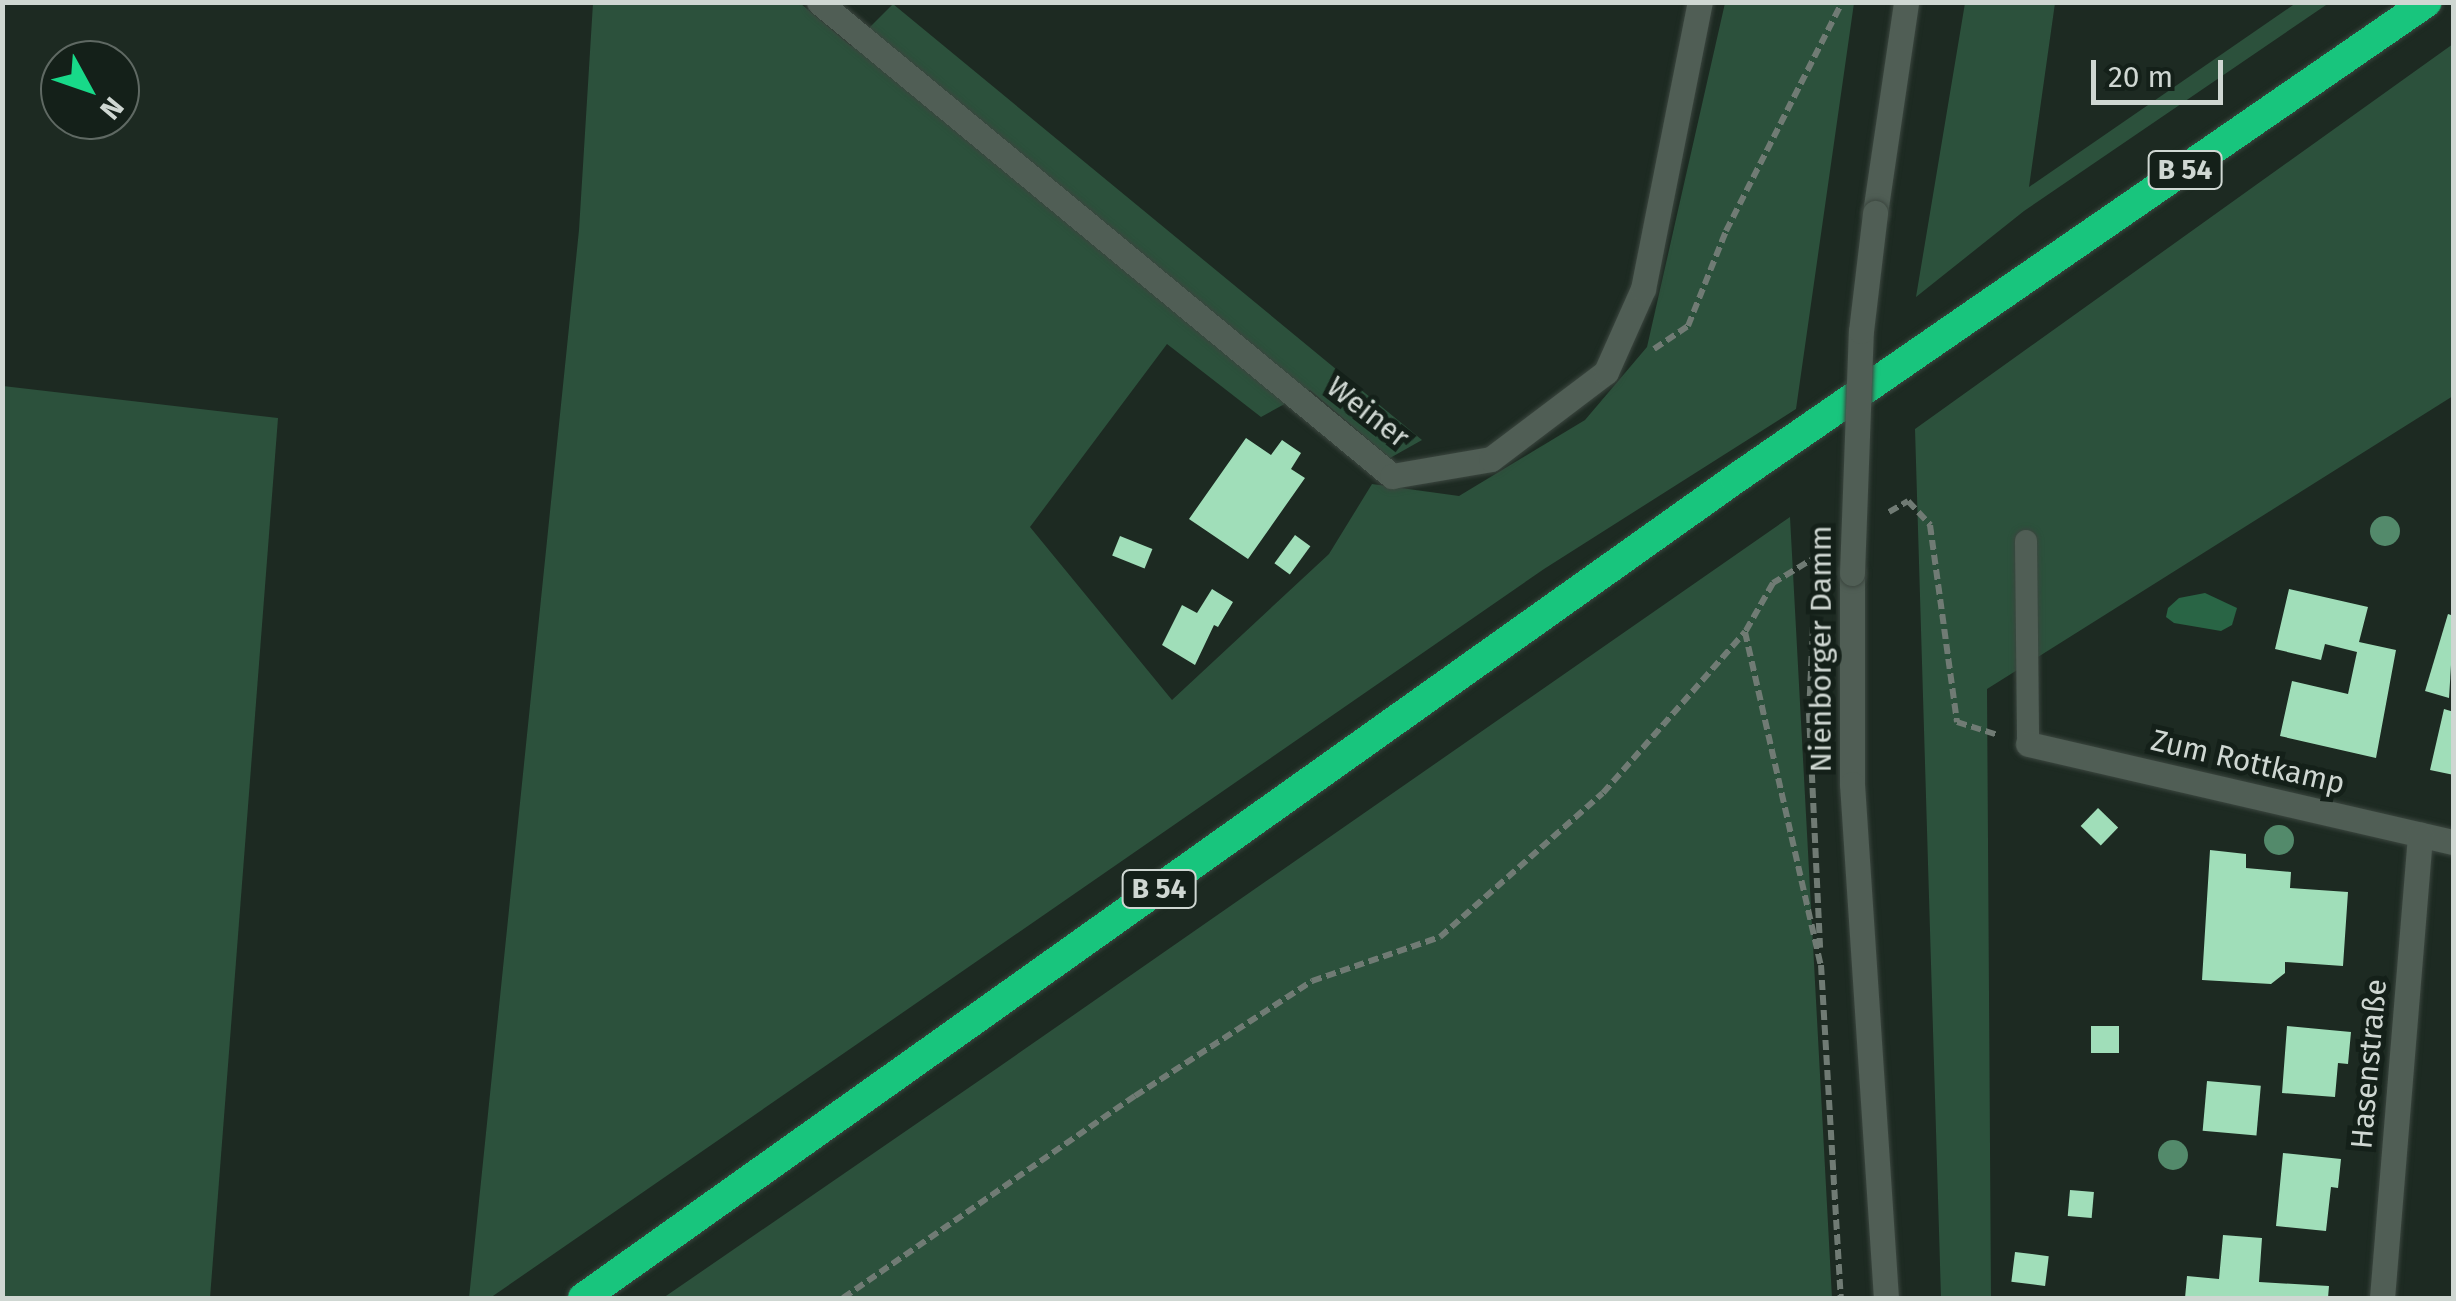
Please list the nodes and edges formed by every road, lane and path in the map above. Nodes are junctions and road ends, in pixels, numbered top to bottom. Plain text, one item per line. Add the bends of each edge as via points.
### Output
1 (819, 2) edge
2 (1700, 2) edge
3 (1842, 2) edge
4 (1906, 2) edge
5 (2427, 2) edge
6 (1618, 343) junction
7 (2026, 542) dead end
8 (1815, 600) dead end
9 (1745, 632) dead end
10 (2028, 744) joint
11 (2420, 835) junction
12 (2454, 842) edge
13 (583, 1298) edge
14 (843, 1298) edge
15 (1841, 1298) edge
16 (1886, 1298) edge
17 (2382, 1298) edge

1 - 6 street, Weiner via 1392,476 1490,459 1606,372
2 - 6 street, Weiner via 1643,289
3 - 6 path via 1726,232 1688,326 1650,350
4 - 16 street, Nienborger Damm, bridge via 1862,331 1852,572 1852,784
5 - 13 highway, B 54 via 1735,480
7 - 10 lane
8 - 15 path via 1809,714
9 - 14 path via 1603,793 1440,937 1312,981
10 - 11 street, Zum Rottkamp
11 - 12 street, Zum Rottkamp
11 - 17 street, Hasenstraße

